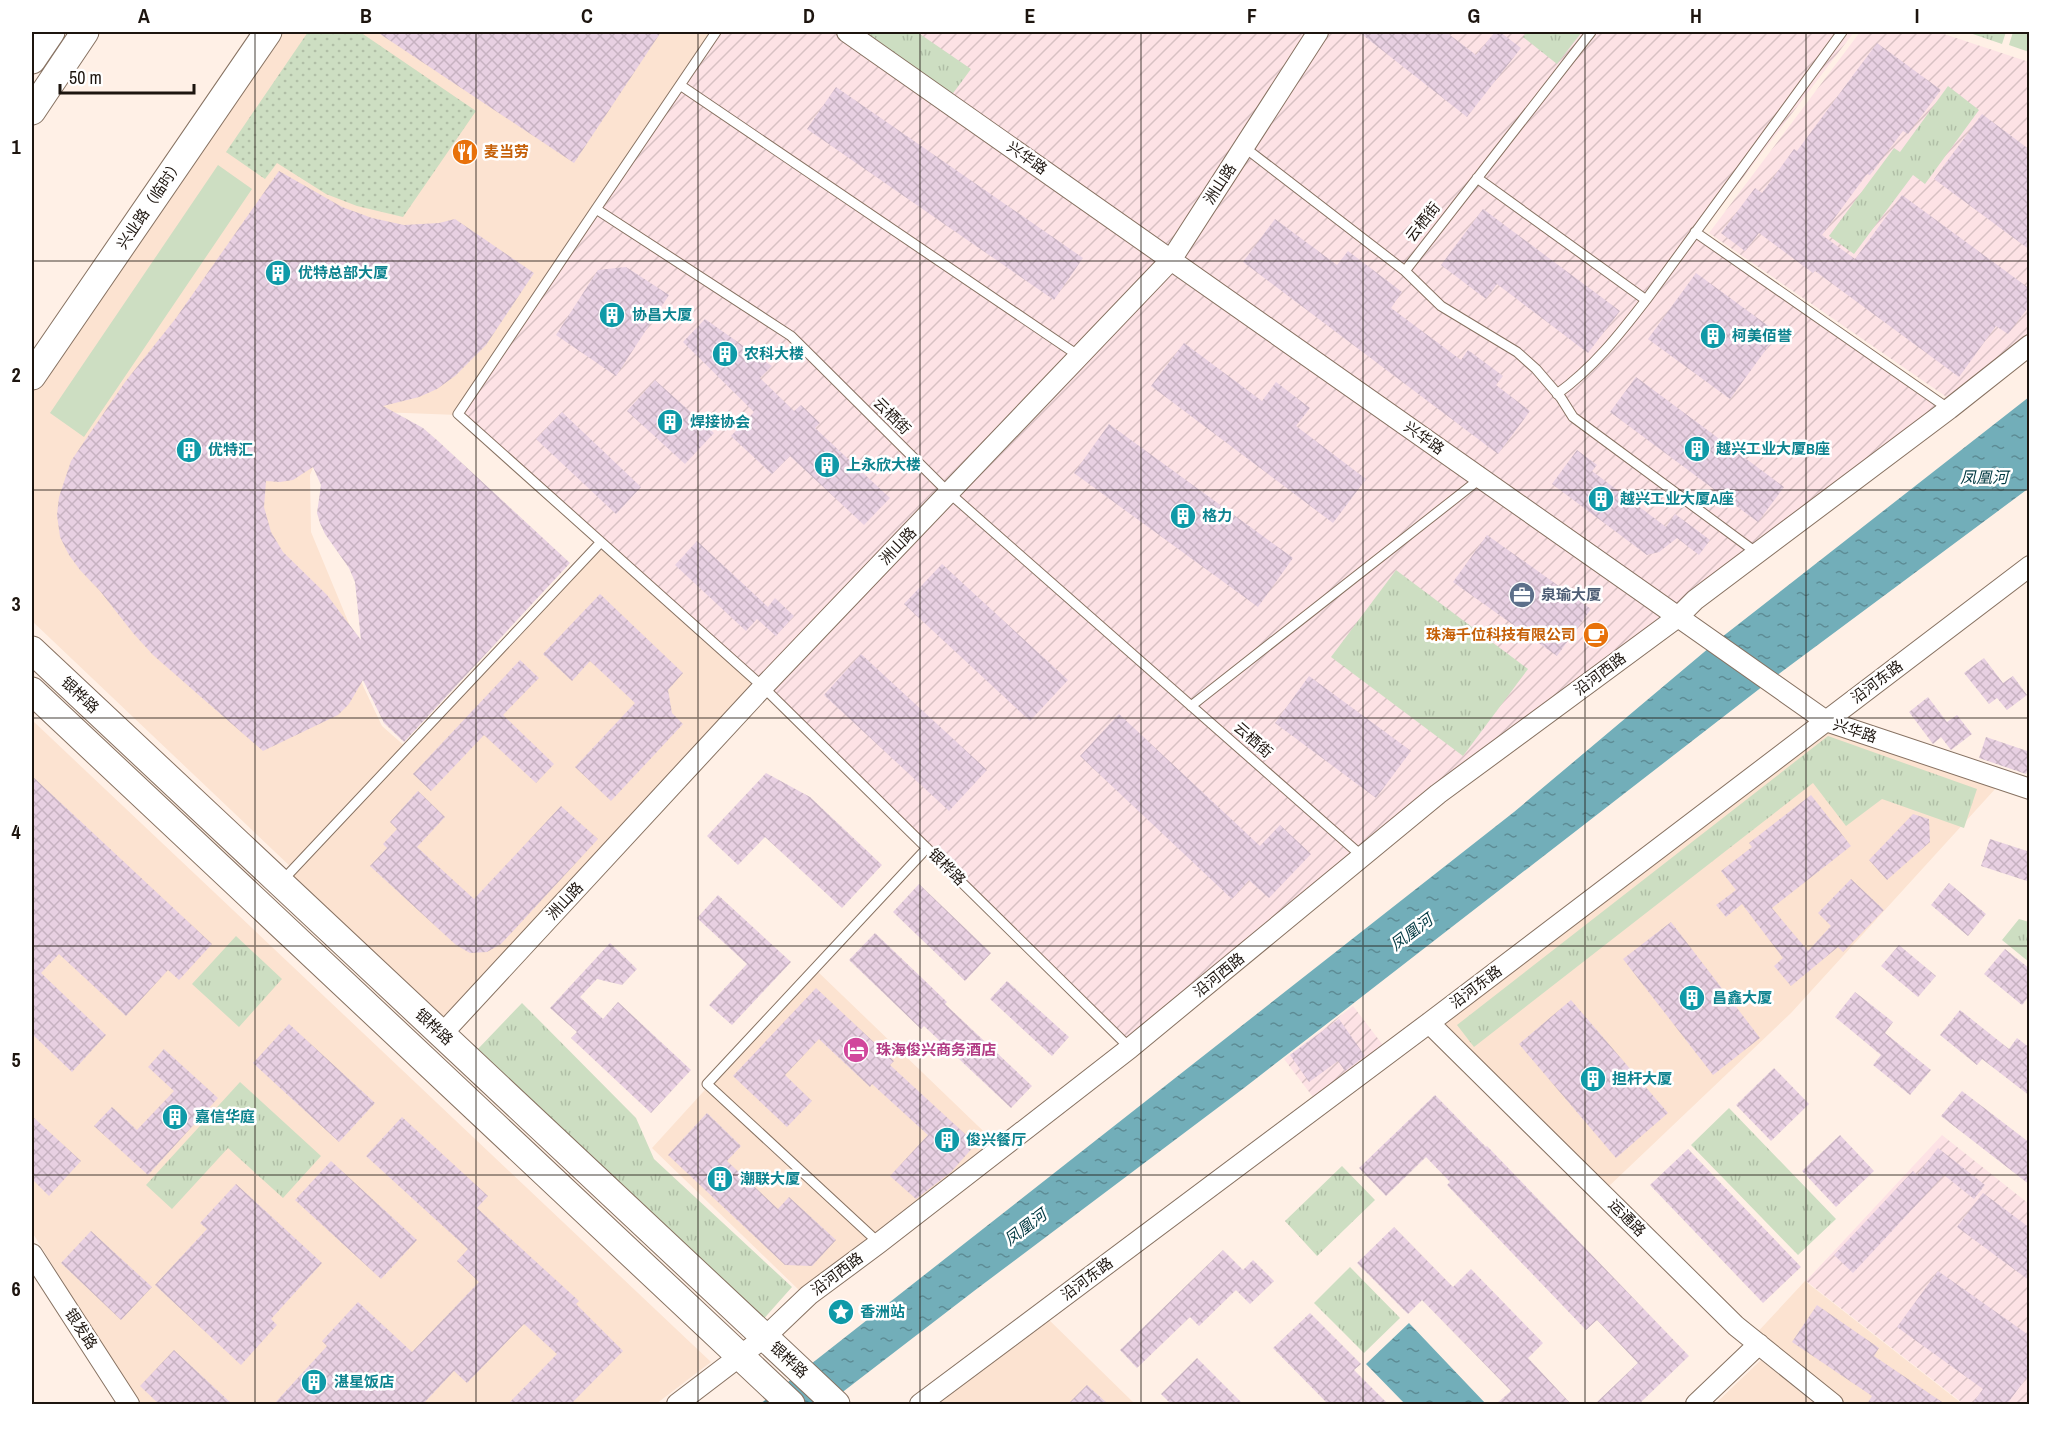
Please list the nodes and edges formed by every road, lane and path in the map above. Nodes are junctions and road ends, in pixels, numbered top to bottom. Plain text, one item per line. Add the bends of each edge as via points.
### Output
1 (51, 32) edge
2 (85, 32) edge
3 (268, 32) edge
4 (716, 32) edge
5 (847, 32) edge
6 (1318, 32) edge
7 (1591, 32) edge
8 (1842, 32) edge
9 (32, 60) edge
10 (680, 85) junction
11 (32, 111) edge
12 (1244, 147) junction
13 (1477, 178) junction
14 (596, 209) junction
15 (1695, 232) junction
16 (1171, 260) junction
17 (1405, 271) junction
18 (1646, 300) junction
19 (2030, 345) edge
20 (1079, 356) junction
21 (32, 376) edge
22 (1557, 394) junction
23 (1949, 410) junction
24 (1481, 478) junction
25 (949, 493) junction
26 (601, 542) junction
27 (1757, 553) junction
28 (2030, 566) edge
29 (1677, 616) junction
30 (32, 650) edge
31 (763, 687) junction
32 (32, 691) edge
33 (1191, 706) junction
34 (1826, 721) junction
35 (2030, 789) edge
36 (927, 848) junction
37 (1363, 857) junction
38 (281, 882) junction
39 (1429, 1023) junction
40 (442, 1034) junction
41 (1130, 1048) junction
42 (879, 1243) junction
43 (32, 1254) edge
44 (765, 1337) junction
45 (1759, 1344) junction
46 (739, 1357) junction
47 (129, 1404) edge
48 (677, 1404) edge
49 (791, 1404) edge
50 (836, 1404) edge
51 (920, 1404) edge
52 (1696, 1404) edge
53 (1833, 1404) edge

1 - 9 main road
2 - 11 main road
3 - 21 main road, 兴业路（临时）
4 - 10 lane
5 - 16 street, 兴华路
6 - 12 street, 洲山路
7 - 13 lane, 云栖街
8 - 15 lane
10 - 14 lane
10 - 20 lane
12 - 16 street, 洲山路
12 - 17 lane
13 - 17 lane, 云栖街
13 - 18 lane
14 - 25 lane, 云栖街 via 791,336
14 - 26 lane, 银桦路 via 458,414
15 - 18 lane
15 - 23 lane
16 - 20 street, 洲山路
16 - 24 street, 兴华路
17 - 22 lane via 1441,306 1517,352
18 - 22 lane via 1611,345
19 - 23 street, 沿河西路
20 - 25 street, 洲山路
22 - 27 lane via 1573,417
23 - 27 street, 沿河西路
24 - 29 street, 兴华路
24 - 33 lane
25 - 31 street, 洲山路
25 - 33 lane, 云栖街
26 - 31 lane, 银桦路
26 - 38 lane
27 - 29 street, 沿河西路
28 - 34 street, 沿河东路
29 - 34 street, 兴华路
29 - 37 street, 沿河西路 via 1438,794
30 - 38 main road, 银桦路
31 - 36 lane, 银桦路
31 - 40 street, 洲山路
32 - 46 main road, 银桦路
33 - 37 lane, 云栖街
34 - 35 street, 兴华路
34 - 39 street, 沿河东路
36 - 41 lane, 银桦路
36 - 42 lane via 707,1084
37 - 41 street, 沿河西路
38 - 40 main road, 银桦路
39 - 45 street, 运通路 via 1736,1326
39 - 51 street, 沿河东路
40 - 44 main road, 银桦路
41 - 42 street, 沿河西路
42 - 44 street, 沿河西路 via 809,1295
43 - 47 street, 银发路
44 - 46 street, 沿河西路
44 - 50 main road, 银桦路
45 - 52 street
45 - 53 street, 运通路
46 - 48 street
46 - 49 main road, 银桦路

